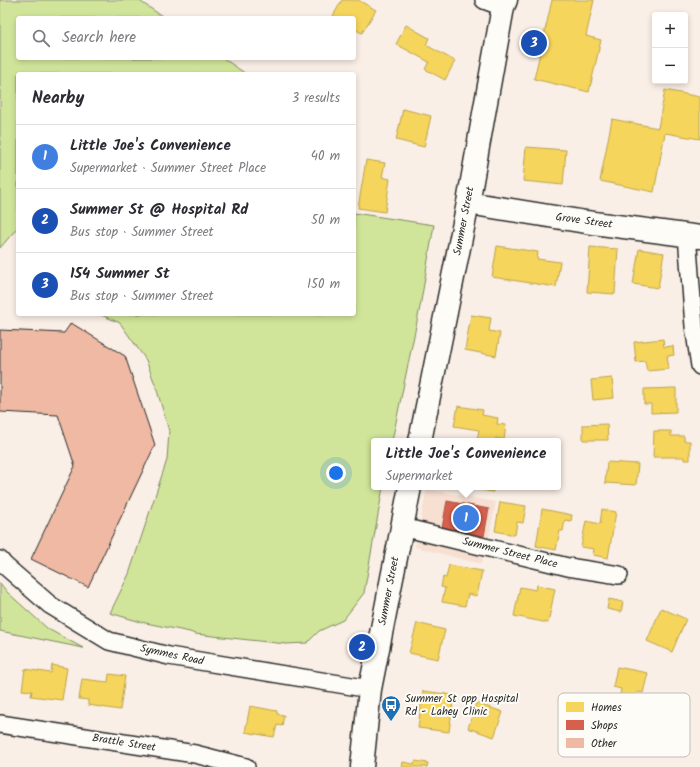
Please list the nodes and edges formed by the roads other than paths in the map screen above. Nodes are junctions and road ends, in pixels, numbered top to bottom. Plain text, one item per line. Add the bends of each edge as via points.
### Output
1 (498, 2) edge
2 (468, 203) junction
3 (694, 236) edge
4 (700, 366) edge
5 (421, 438) edge
6 (409, 490) edge
7 (402, 527) junction
8 (0, 560) edge
9 (619, 575) dead end
10 (370, 689) junction
11 (0, 724) edge
12 (246, 767) edge
13 (362, 767) edge

1 - 2 main road, Summer Street
2 - 3 main road, Grove Street
2 - 5 main road, Summer Street
3 - 4 street via 694,326
6 - 7 main road, Summer Street
7 - 9 street, Summer Street Place via 568,567
7 - 10 main road, Summer Street
8 - 10 street, Symmes Road via 50,605 109,641 169,656
10 - 13 main road, Summer Street
11 - 12 street, Brattle Street via 195,754

